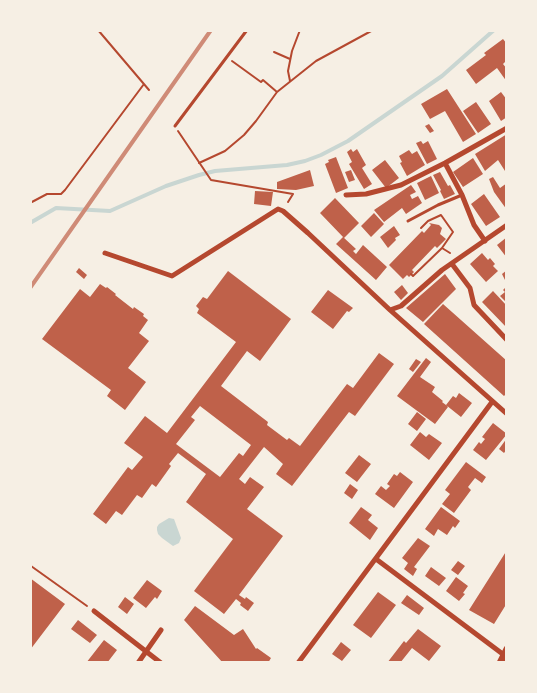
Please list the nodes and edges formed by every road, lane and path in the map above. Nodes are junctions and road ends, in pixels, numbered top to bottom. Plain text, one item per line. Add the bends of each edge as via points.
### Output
1 (98, 30) edge
2 (247, 30) edge
3 (300, 30) edge
4 (373, 30) edge
5 (274, 52) dead end
6 (228, 57) junction
7 (290, 59) junction
8 (290, 81) junction
9 (144, 84) junction
10 (148, 90) dead end
11 (277, 92) junction
12 (175, 126) joint
13 (507, 129) edge
14 (199, 163) junction
15 (445, 163) junction
16 (346, 195) dead end
17 (462, 195) junction
18 (30, 203) edge
19 (283, 211) junction
20 (408, 221) dead end
21 (507, 225) edge
22 (420, 228) dead end
23 (485, 241) junction
24 (442, 248) junction
25 (105, 253) dead end
26 (427, 254) dead end
27 (431, 259) junction
28 (460, 259) junction
29 (452, 264) junction
30 (411, 274) dead end
31 (390, 309) junction
32 (507, 340) edge
33 (492, 402) junction
34 (507, 414) edge
35 (376, 560) junction
36 (31, 566) edge
37 (94, 611) joint
38 (161, 630) dead end
39 (146, 651) junction
40 (505, 652) edge
41 (138, 663) edge
42 (161, 663) edge
43 (298, 663) edge
44 (500, 663) edge

1 - 9 path
2 - 6 lane
3 - 7 path
4 - 8 path via 316,61
5 - 7 path
6 - 11 path
6 - 12 lane
7 - 8 path
8 - 11 path
9 - 10 path
9 - 18 path via 65,190
11 - 14 path via 244,135 225,151
12 - 14 path
13 - 15 street
14 - 19 path via 211,180 293,194
15 - 16 street via 386,190
15 - 17 street
17 - 20 lane
17 - 23 street
19 - 25 street via 278,209 172,276
19 - 31 street
21 - 23 street
22 - 24 path via 441,215 453,232
23 - 28 street
24 - 27 path
24 - 28 path
26 - 27 path
27 - 30 path
28 - 29 street
29 - 31 street via 402,306
29 - 32 street via 470,288 474,305
31 - 33 street
33 - 34 street
33 - 35 street
35 - 40 street
35 - 43 street
36 - 37 path
37 - 39 street
38 - 39 street
39 - 41 street
39 - 42 street
40 - 44 street

